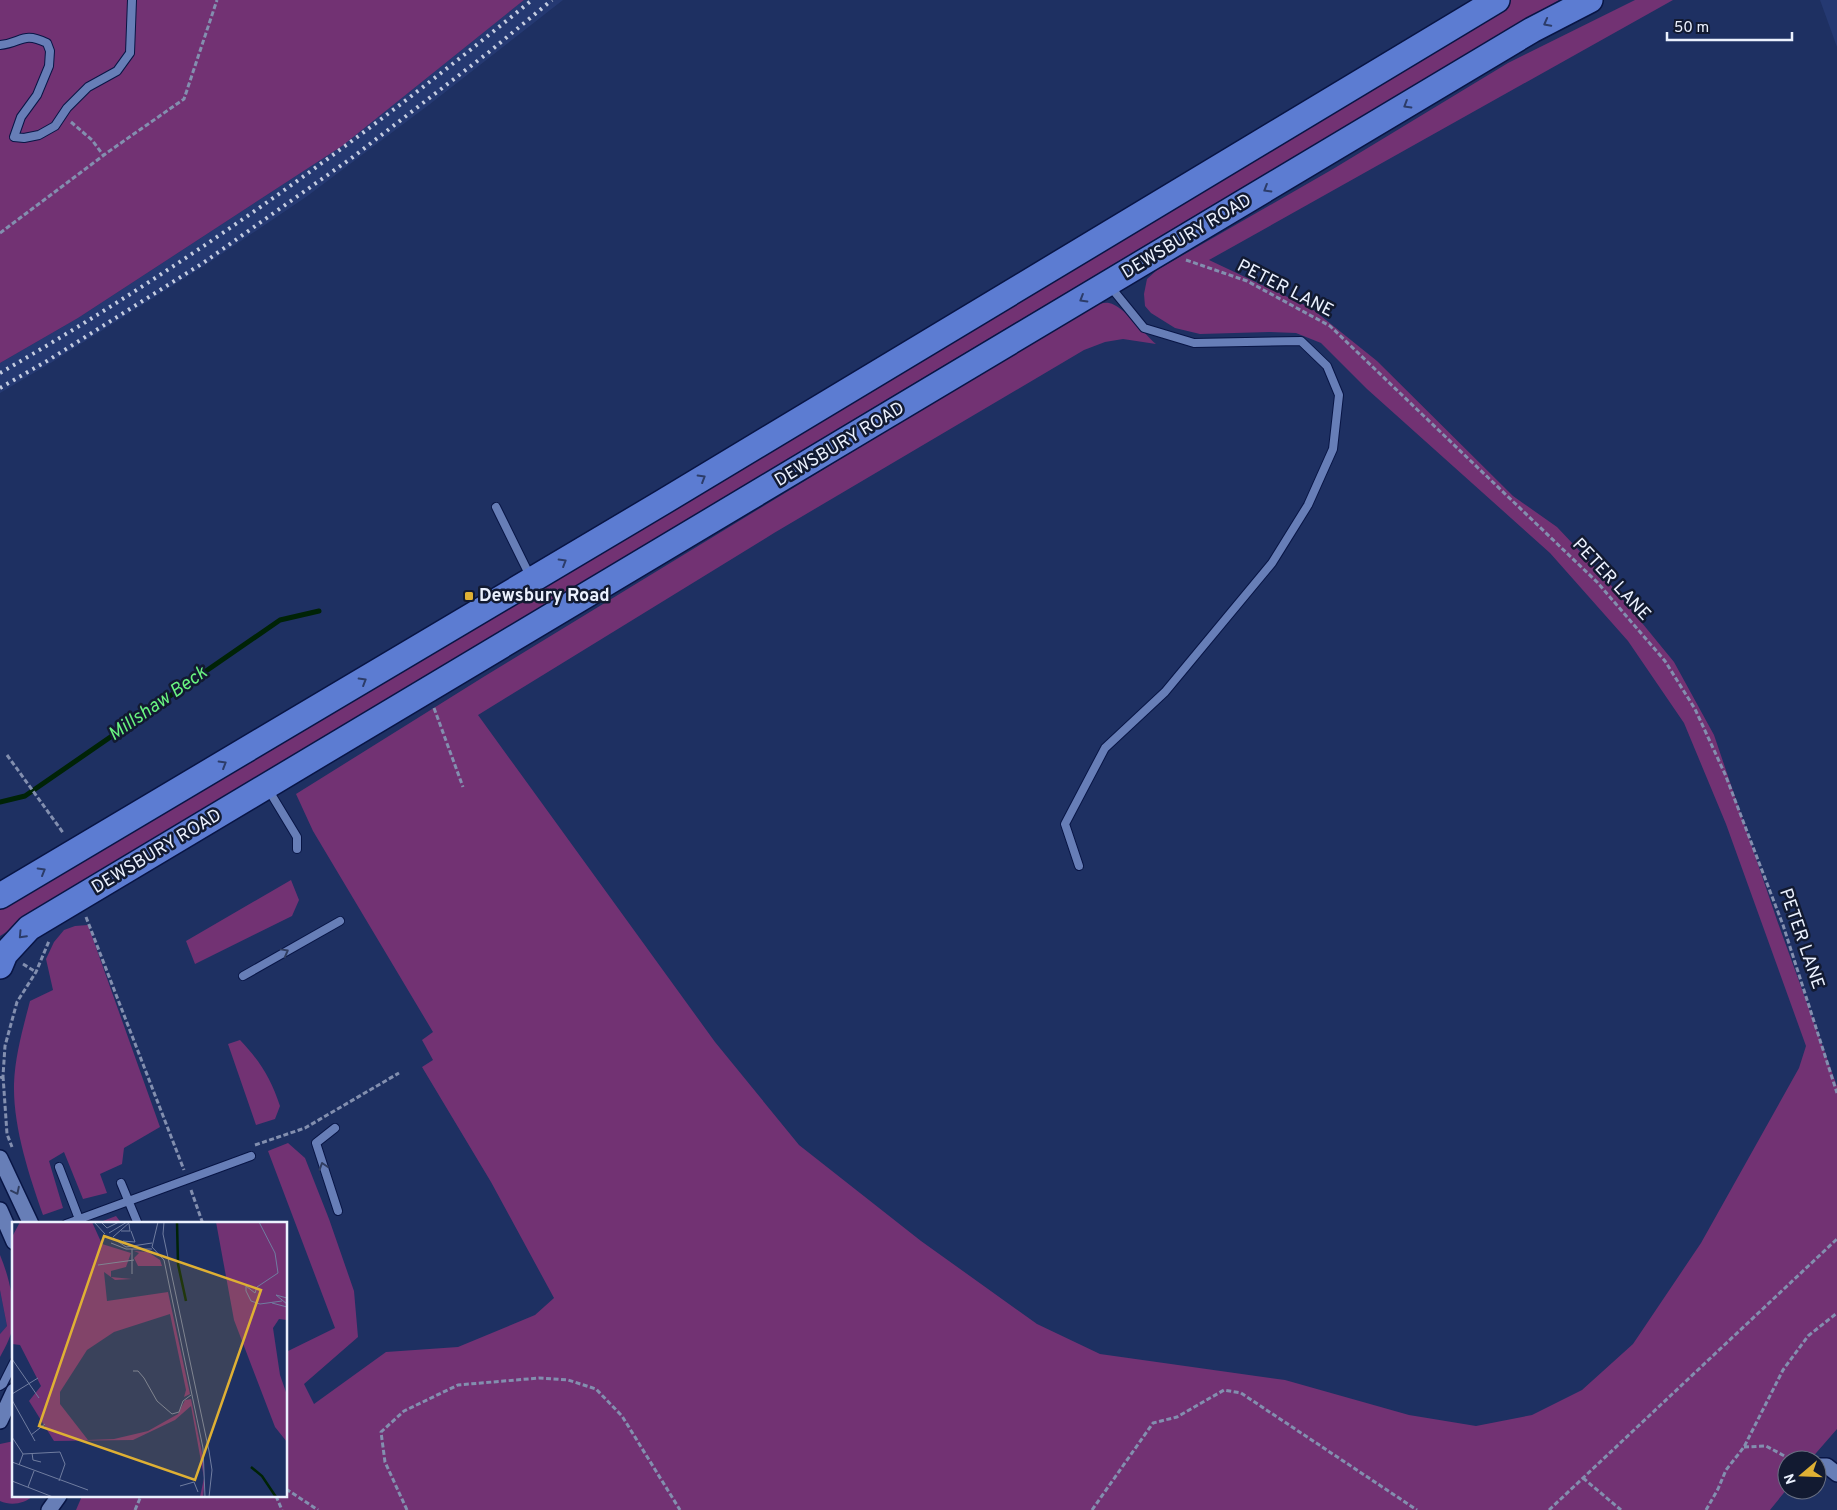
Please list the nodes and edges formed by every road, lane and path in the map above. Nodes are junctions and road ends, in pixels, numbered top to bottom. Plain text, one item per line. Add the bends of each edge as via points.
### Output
1 (132, 0) edge
2 (217, 0) edge
3 (1497, 0) edge
4 (1590, 0) edge
5 (0, 45) edge
6 (62, 114) junction
7 (103, 155) junction
8 (0, 233) edge
9 (1161, 252) junction
10 (1108, 284) junction
11 (496, 507) dead end
12 (532, 580) junction
13 (428, 691) junction
14 (6, 755) dead end
15 (463, 787) dead end
16 (266, 788) junction
17 (298, 849) dead end
18 (76, 851) junction
19 (1079, 866) dead end
20 (0, 896) edge
21 (78, 921) dead end
22 (340, 921) dead end
23 (49, 939) dead end
24 (0, 966) edge
25 (243, 976) dead end
26 (2, 1077) edge
27 (1837, 1094) edge
28 (335, 1128) dead end
29 (7, 1154) edge
30 (251, 1156) dead end
31 (59, 1167) dead end
32 (188, 1180) junction
33 (121, 1183) dead end
34 (129, 1201) junction
35 (0, 1210) edge
36 (338, 1211) dead end
37 (79, 1219) junction
38 (30, 1222) edge
39 (71, 1222) edge
40 (137, 1222) edge
41 (202, 1222) edge
42 (12, 1237) edge
43 (1837, 1239) edge
44 (1837, 1314) edge
45 (12, 1366) edge
46 (0, 1386) edge
47 (12, 1395) edge
48 (0, 1422) edge
49 (1744, 1447) junction
50 (1777, 1452) edge
51 (1827, 1466) edge
52 (1837, 1474) edge
53 (1583, 1478) junction
54 (288, 1490) edge
55 (58, 1498) edge
56 (140, 1498) edge
57 (277, 1498) edge
58 (49, 1510) edge
59 (135, 1510) edge
60 (282, 1510) edge
61 (318, 1510) edge
62 (407, 1510) edge
63 (680, 1510) edge
64 (1092, 1510) edge
65 (1417, 1510) edge
66 (1549, 1510) edge
67 (1621, 1510) edge
68 (1706, 1510) edge

1 - 6 lane via 130,54 117,71 88,87
2 - 7 path via 184,100
12 -> 3 highway
4 -> 9 highway, DEWSBURY ROAD via 1532,30
5 - 6 lane via 35,37 47,43 50,51 46,74 37,95 21,117 14,137 38,135 55,126
6 - 7 path via 92,140
7 - 8 path
9 - 10 highway, DEWSBURY ROAD
9 - 27 path, PETER LANE via 1247,281 1330,326 1597,582 1665,661 1695,709 1726,774 1783,925
10 -> 13 highway, DEWSBURY ROAD
10 - 19 lane via 1144,328 1194,343 1301,341 1327,366 1339,395 1333,450 1308,504 1272,563 1165,692 1105,748 1065,824
11 - 12 lane
18 -> 12 highway
13 - 15 path
13 - 16 highway, DEWSBURY ROAD
14 - 18 path
16 - 17 lane via 297,837
16 -> 24 highway, DEWSBURY ROAD via 29,928 5,954
20 -> 18 highway
21 - 32 path via 85,917
25 -> 22 lane
23 - 26 path via 36,972 17,1002 5,1046
26 - 29 path
36 -> 28 lane via 316,1143
29 -> 38 street
30 - 32 lane
31 - 37 lane
32 - 34 lane
32 - 41 path
33 - 34 lane
34 - 37 lane
34 - 40 lane
35 - 42 street
37 - 39 lane
43 - 53 path
44 - 49 path via 1808,1336 1783,1370
45 - 46 lane
47 - 48 street
49 - 50 path via 1766,1446
49 - 68 path via 1726,1470
51 - 52 street
53 - 66 path
53 - 67 path
54 - 61 path
55 - 58 street
56 - 59 path
57 - 60 path
62 - 63 path via 385,1462 381,1432 404,1412 458,1385 539,1378 568,1380 596,1389 622,1416
64 - 65 path via 1153,1423 1176,1417 1224,1390 1241,1393

